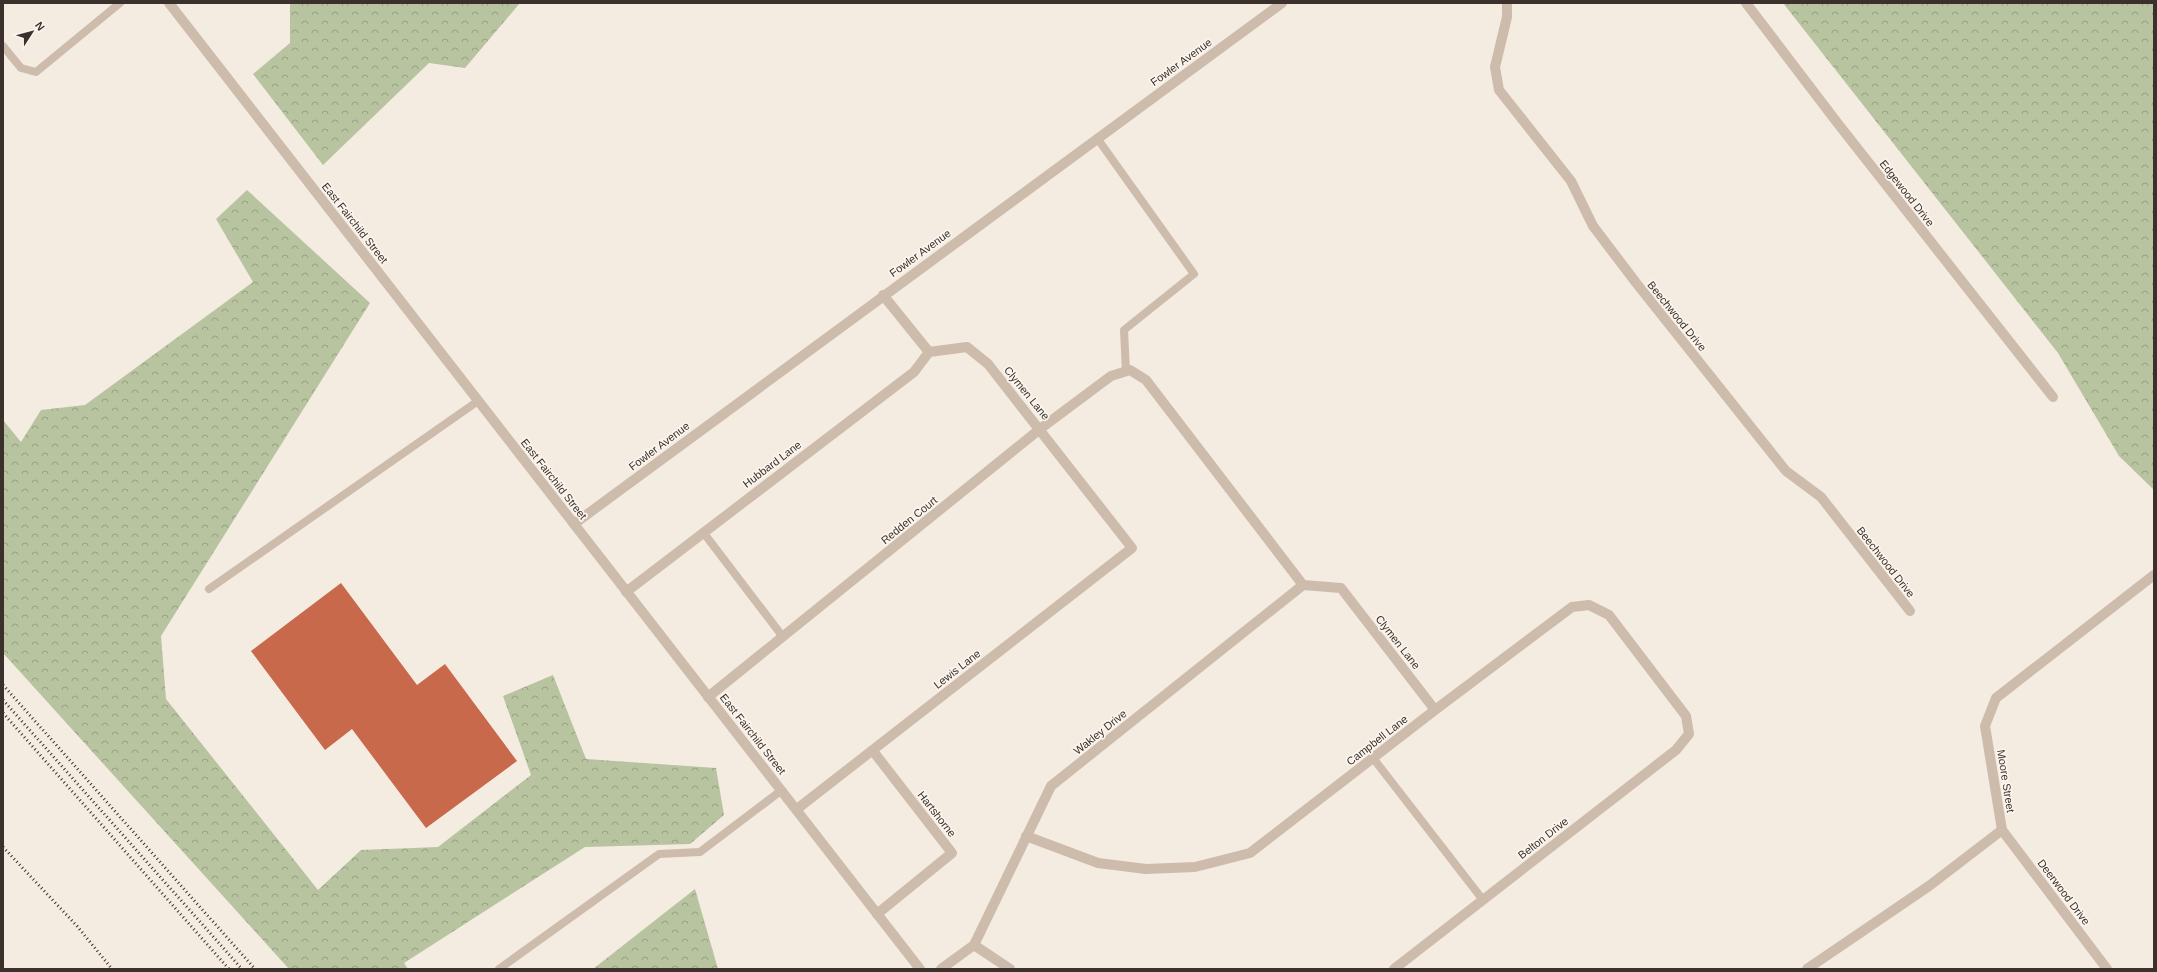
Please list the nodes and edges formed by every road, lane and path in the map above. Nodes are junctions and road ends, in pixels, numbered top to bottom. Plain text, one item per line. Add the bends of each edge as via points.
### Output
1 (120, 3) edge
2 (169, 3) edge
3 (1282, 3) edge
4 (1507, 3) edge
5 (1746, 3) edge
6 (3, 46) edge
7 (1097, 138) junction
8 (883, 295) junction
9 (928, 352) junction
10 (1128, 371) junction
11 (2052, 397) dead end
12 (478, 400) junction
13 (1040, 429) junction
14 (574, 524) junction
15 (703, 532) junction
16 (1132, 548) joint
17 (2154, 575) edge
18 (1303, 586) junction
19 (209, 589) dead end
20 (626, 592) junction
21 (1910, 611) dead end
22 (783, 637) junction
23 (708, 697) junction
24 (1435, 710) junction
25 (1686, 716) joint
26 (873, 750) junction
27 (1373, 758) junction
28 (782, 790) junction
29 (797, 809) junction
30 (2002, 830) junction
31 (1026, 836) junction
32 (1483, 900) junction
33 (878, 914) junction
34 (974, 946) junction
35 (499, 969) edge
36 (920, 969) edge
37 (941, 969) edge
38 (1010, 969) edge
39 (1394, 969) edge
40 (1807, 969) edge
41 (2107, 969) edge

1 - 6 lane via 36,72 21,68
2 - 12 street, East Fairchild Street
3 - 7 street, Fowler Avenue
4 - 21 street, Beechwood Drive via 1507,18 1495,67 1499,90 1571,181 1593,226 1637,284 1786,471 1821,497
5 - 11 street, Edgewood Drive
7 - 8 street, Fowler Avenue
7 - 10 lane via 1194,274 1124,330
8 - 9 street
8 - 14 street, Fowler Avenue
9 - 13 street, Clymen Lane via 967,347 988,364
9 - 15 street, Hubbard Lane via 914,372
10 - 13 street, Redden Court via 1111,376
10 - 18 street via 1146,380
12 - 14 street, East Fairchild Street
12 - 19 lane
13 - 16 street, Clymen Lane
13 - 22 street, Redden Court
14 - 20 street, East Fairchild Street
15 - 20 street, Hubbard Lane
15 - 22 lane
16 - 26 street, Lewis Lane
17 - 30 street, Moore Street via 1996,698 1985,726
18 - 24 street, Clymen Lane via 1341,588
18 - 31 street, Wakley Drive via 1052,786
20 - 23 street, East Fairchild Street
22 - 23 street, Redden Court
23 - 28 street, East Fairchild Street
24 - 25 street, Campbell Lane via 1572,607 1589,605 1609,615
24 - 27 street, Campbell Lane
25 - 32 street, Belton Drive via 1688,734 1676,750
26 - 29 street, Lewis Lane
26 - 33 street, Hartshorne via 952,853
27 - 31 street, Campbell Lane via 1250,854 1196,867 1146,869 1098,862
27 - 32 lane
28 - 29 street, East Fairchild Street
28 - 35 lane via 700,852 659,854
29 - 33 street, East Fairchild Street
30 - 40 street via 1929,886
30 - 41 street, Deerwood Drive
31 - 34 street, Wakley Drive
32 - 39 street, Belton Drive
33 - 36 street, East Fairchild Street
34 - 37 street, Wakley Drive
34 - 38 street

